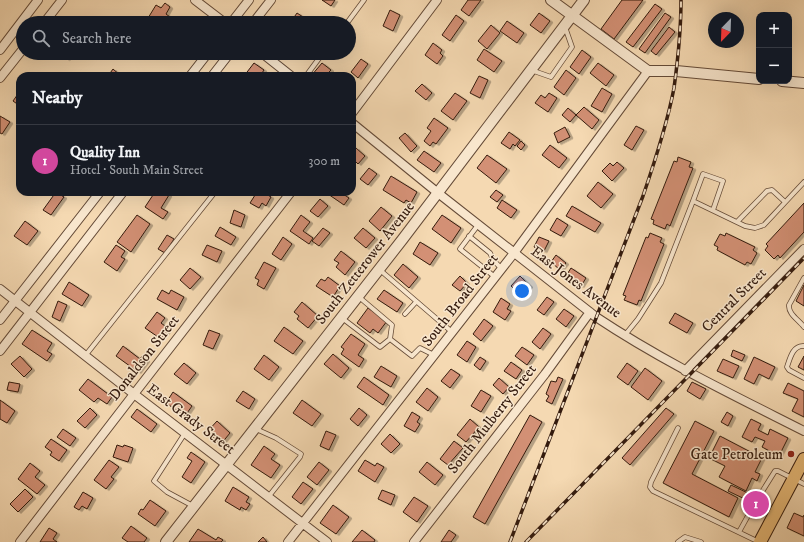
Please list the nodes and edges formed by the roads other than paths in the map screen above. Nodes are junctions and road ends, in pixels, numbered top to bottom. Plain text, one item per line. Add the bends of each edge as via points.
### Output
1 (38, 0) edge
2 (62, 0) edge
3 (195, 0) edge
4 (249, 0) edge
5 (271, 0) edge
6 (364, 0) edge
7 (437, 0) edge
8 (551, 0) edge
9 (584, 0) edge
10 (571, 15) junction
11 (26, 16) edge
12 (49, 16) edge
13 (216, 16) edge
14 (236, 16) edge
15 (258, 16) edge
16 (352, 16) edge
17 (564, 25) junction
18 (16, 29) edge
19 (0, 50) edge
20 (16, 58) edge
21 (203, 60) edge
22 (225, 60) edge
23 (271, 60) edge
24 (318, 60) edge
25 (531, 69) junction
26 (648, 71) junction
27 (193, 72) edge
28 (215, 72) edge
29 (286, 72) edge
30 (309, 72) edge
31 (0, 78) edge
32 (756, 79) edge
33 (792, 82) edge
34 (804, 83) edge
35 (356, 108) edge
36 (356, 126) edge
37 (804, 182) edge
38 (438, 194) junction
39 (97, 196) edge
40 (120, 196) edge
41 (212, 196) edge
42 (288, 196) edge
43 (693, 201) junction
44 (785, 202) junction
45 (713, 210) junction
46 (736, 222) junction
47 (478, 225) junction
48 (469, 236) junction
49 (804, 249) edge
50 (514, 253) junction
51 (379, 269) junction
52 (502, 269) junction
53 (495, 277) junction
54 (804, 278) edge
55 (0, 289) edge
56 (358, 296) junction
57 (15, 301) junction
58 (416, 302) junction
59 (590, 312) junction
60 (30, 313) junction
61 (405, 314) dead end
62 (341, 317) junction
63 (0, 320) edge
64 (804, 327) edge
65 (452, 332) junction
66 (624, 335) junction
67 (390, 339) junction
68 (804, 346) edge
69 (0, 351) edge
70 (434, 355) junction
71 (85, 356) junction
72 (684, 370) junction
73 (804, 378) edge
74 (134, 394) junction
75 (254, 428) junction
76 (678, 428) dead end
77 (804, 431) edge
78 (185, 433) junction
79 (804, 460) edge
80 (227, 464) junction
81 (799, 482) edge
82 (268, 496) junction
83 (193, 507) junction
84 (303, 523) junction
85 (739, 532) junction
86 (20, 542) edge
87 (166, 542) edge
88 (288, 542) edge
89 (327, 542) edge
90 (414, 542) edge
91 (678, 542) edge
92 (701, 542) edge
93 (760, 542) edge

1 - 11 street
2 - 12 street
3 - 13 street
4 - 14 street
5 - 15 street
6 - 16 lane
7 - 35 street
8 - 10 street
9 - 10 street, South Zetterower Avenue
10 - 17 street, South Zetterower Avenue
10 - 26 street
17 - 25 street, South Zetterower Avenue
17 - 25 lane via 572,47 551,77
18 - 19 street
20 - 31 street
21 - 27 street
22 - 28 street
23 - 29 street
24 - 30 lane
25 - 38 street, South Zetterower Avenue
26 - 32 street
26 - 50 street, South Broad Street
33 - 34 street
36 - 38 street, East Jones Avenue
37 - 44 lane
38 - 47 street, East Jones Avenue
38 - 51 street, South Zetterower Avenue
39 - 57 street
40 - 60 street
41 - 71 lane
42 - 74 street, Donaldson Street
43 - 45 lane
43 - 45 lane via 703,174 723,181
43 - 66 lane via 661,283 638,319
44 - 46 lane via 764,225 755,228
44 - 46 lane via 772,190 767,191
45 - 46 lane
47 - 48 lane
47 - 50 street, East Jones Avenue
48 - 52 lane via 490,253
48 - 53 lane via 460,249
49 - 72 street, Central Street
50 - 52 street, South Broad Street
50 - 59 street, East Jones Avenue
51 - 56 street, South Zetterower Avenue
51 - 58 lane
52 - 53 street, South Broad Street
53 - 65 street, South Broad Street
54 - 64 lane via 788,309
55 - 57 street, East Grady Street
56 - 62 street, South Zetterower Avenue
56 - 67 lane via 392,325
57 - 60 street, East Grady Street
57 - 63 street
58 - 61 lane
58 - 65 lane
59 - 66 street, East Jones Avenue
59 - 90 street, South Mulberry Street via 532,392
60 - 69 street
60 - 71 street, East Grady Street
62 - 67 lane via 380,347
62 - 75 street, South Zetterower Avenue
65 - 70 street, South Broad Street
66 - 72 street, East Jones Avenue
67 - 70 lane via 412,356 420,348
68 - 73 lane via 794,349 787,367
70 - 84 street, South Broad Street
71 - 74 street, East Grady Street
72 - 77 street, East Jones Avenue
74 - 78 street, East Grady Street
74 - 86 street, Donaldson Street
75 - 80 street, South Zetterower Avenue
75 - 82 lane via 301,454
76 - 85 lane via 650,487 653,491
78 - 80 street, East Grady Street
78 - 83 lane via 154,481
79 - 81 main road
80 - 82 street, East Grady Street
80 - 83 street, South Zetterower Avenue
81 - 85 lane via 775,471
81 - 93 main road
82 - 84 street, East Grady Street
83 - 87 street, South Zetterower Avenue
84 - 88 street, South Broad Street
84 - 89 street, East Grady Street
85 - 93 lane
91 - 92 lane via 685,537

